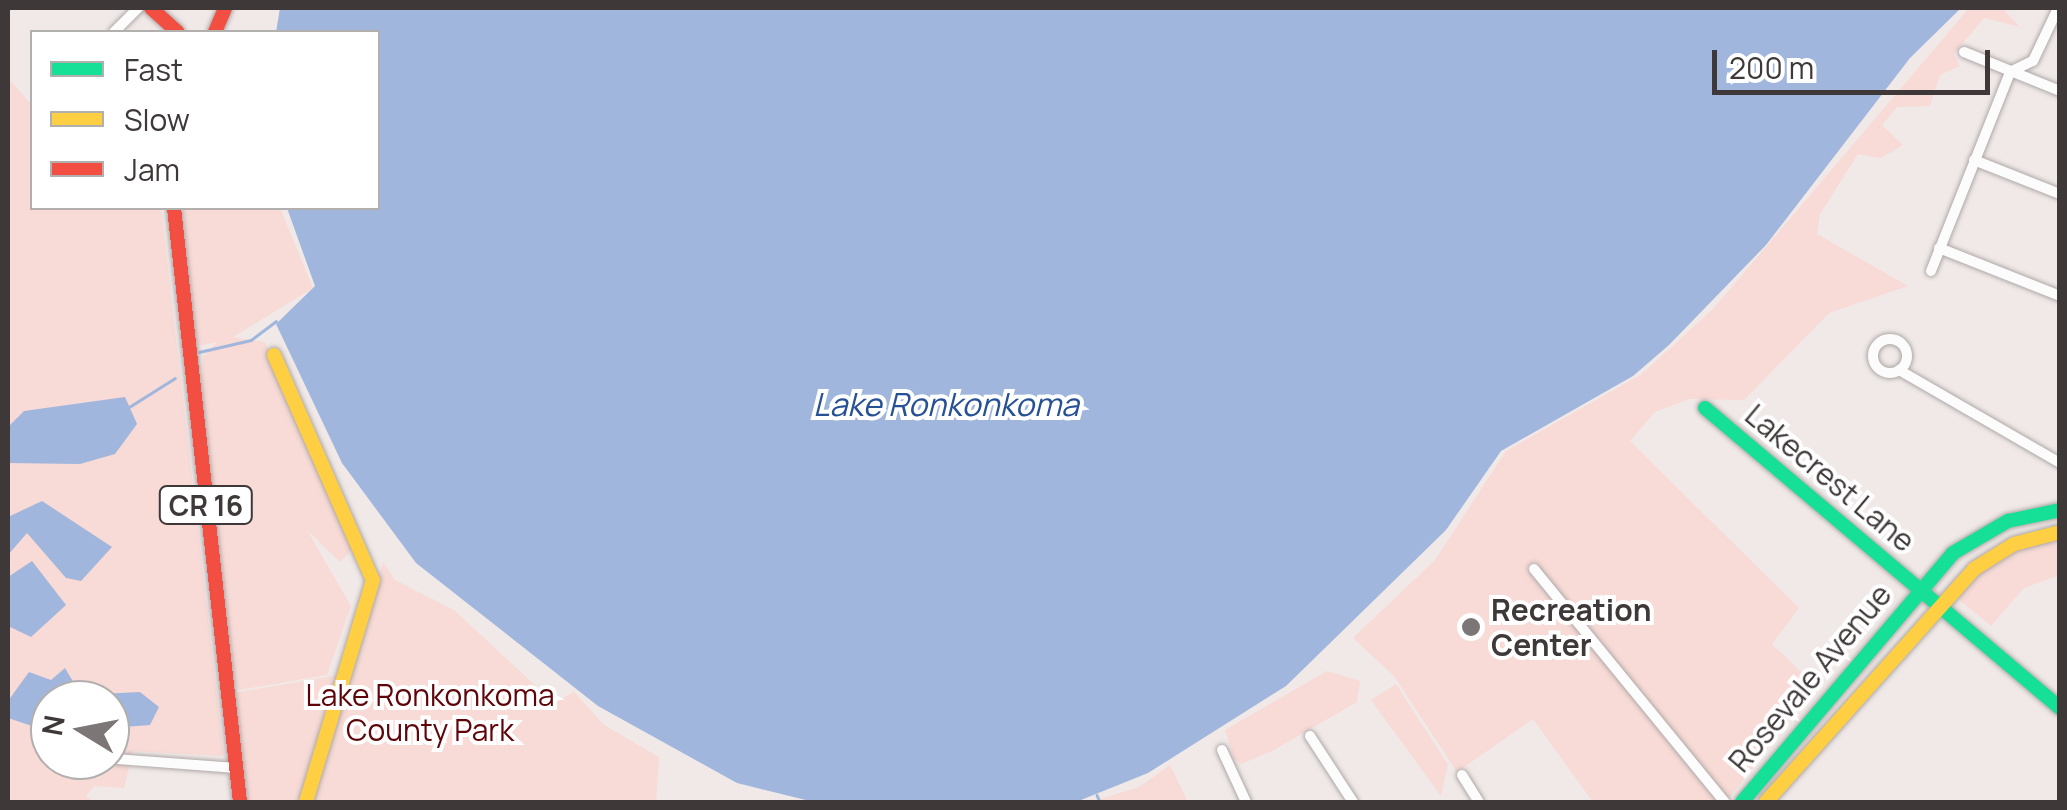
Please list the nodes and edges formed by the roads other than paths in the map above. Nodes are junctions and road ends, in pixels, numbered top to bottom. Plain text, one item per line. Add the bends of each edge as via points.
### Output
1 (138, 8) edge
2 (152, 8) edge
3 (2058, 8) edge
4 (116, 30) edge
5 (176, 30) edge
6 (1964, 52) dead end
7 (2010, 72) junction
8 (2060, 91) edge
9 (1974, 160) junction
10 (2060, 194) edge
11 (174, 210) edge
12 (1939, 248) junction
13 (1932, 272) dead end
14 (2060, 296) edge
15 (274, 356) dead end
16 (1899, 370) dead end
17 (1705, 408) dead end
18 (2060, 463) edge
19 (2060, 513) edge
20 (2060, 532) edge
21 (2014, 544) junction
22 (1534, 570) dead end
23 (1920, 590) junction
24 (1938, 606) junction
25 (2060, 708) edge
26 (1310, 736) dead end
27 (1222, 750) dead end
28 (130, 761) edge
29 (235, 768) junction
30 (1462, 775) dead end
31 (240, 802) edge
32 (306, 802) edge
33 (1246, 802) edge
34 (1353, 802) edge
35 (1479, 802) edge
36 (1725, 802) edge
37 (1742, 802) edge
38 (1766, 802) edge

1 - 4 street
2 - 5 main road
3 - 7 street via 2033,61
6 - 7 street
7 - 8 street
7 - 9 street
9 - 10 street
9 - 12 street
11 - 29 main road, CR 16
12 - 13 street
12 - 14 street
15 - 32 main road via 374,580
16 - 18 street
17 - 23 main road, Lakecrest Lane
19 - 21 main road
19 - 23 main road, Rosevale Avenue via 1980,533
20 - 21 main road
21 - 24 main road, Rosevale Avenue
22 - 36 street
23 - 24 main road, Lakecrest Lane
23 - 37 main road, Rosevale Avenue
24 - 25 main road, Lakecrest Lane
24 - 38 main road, Rosevale Avenue
26 - 34 street
27 - 33 street
28 - 29 street
29 - 31 main road, CR 16
30 - 35 street

